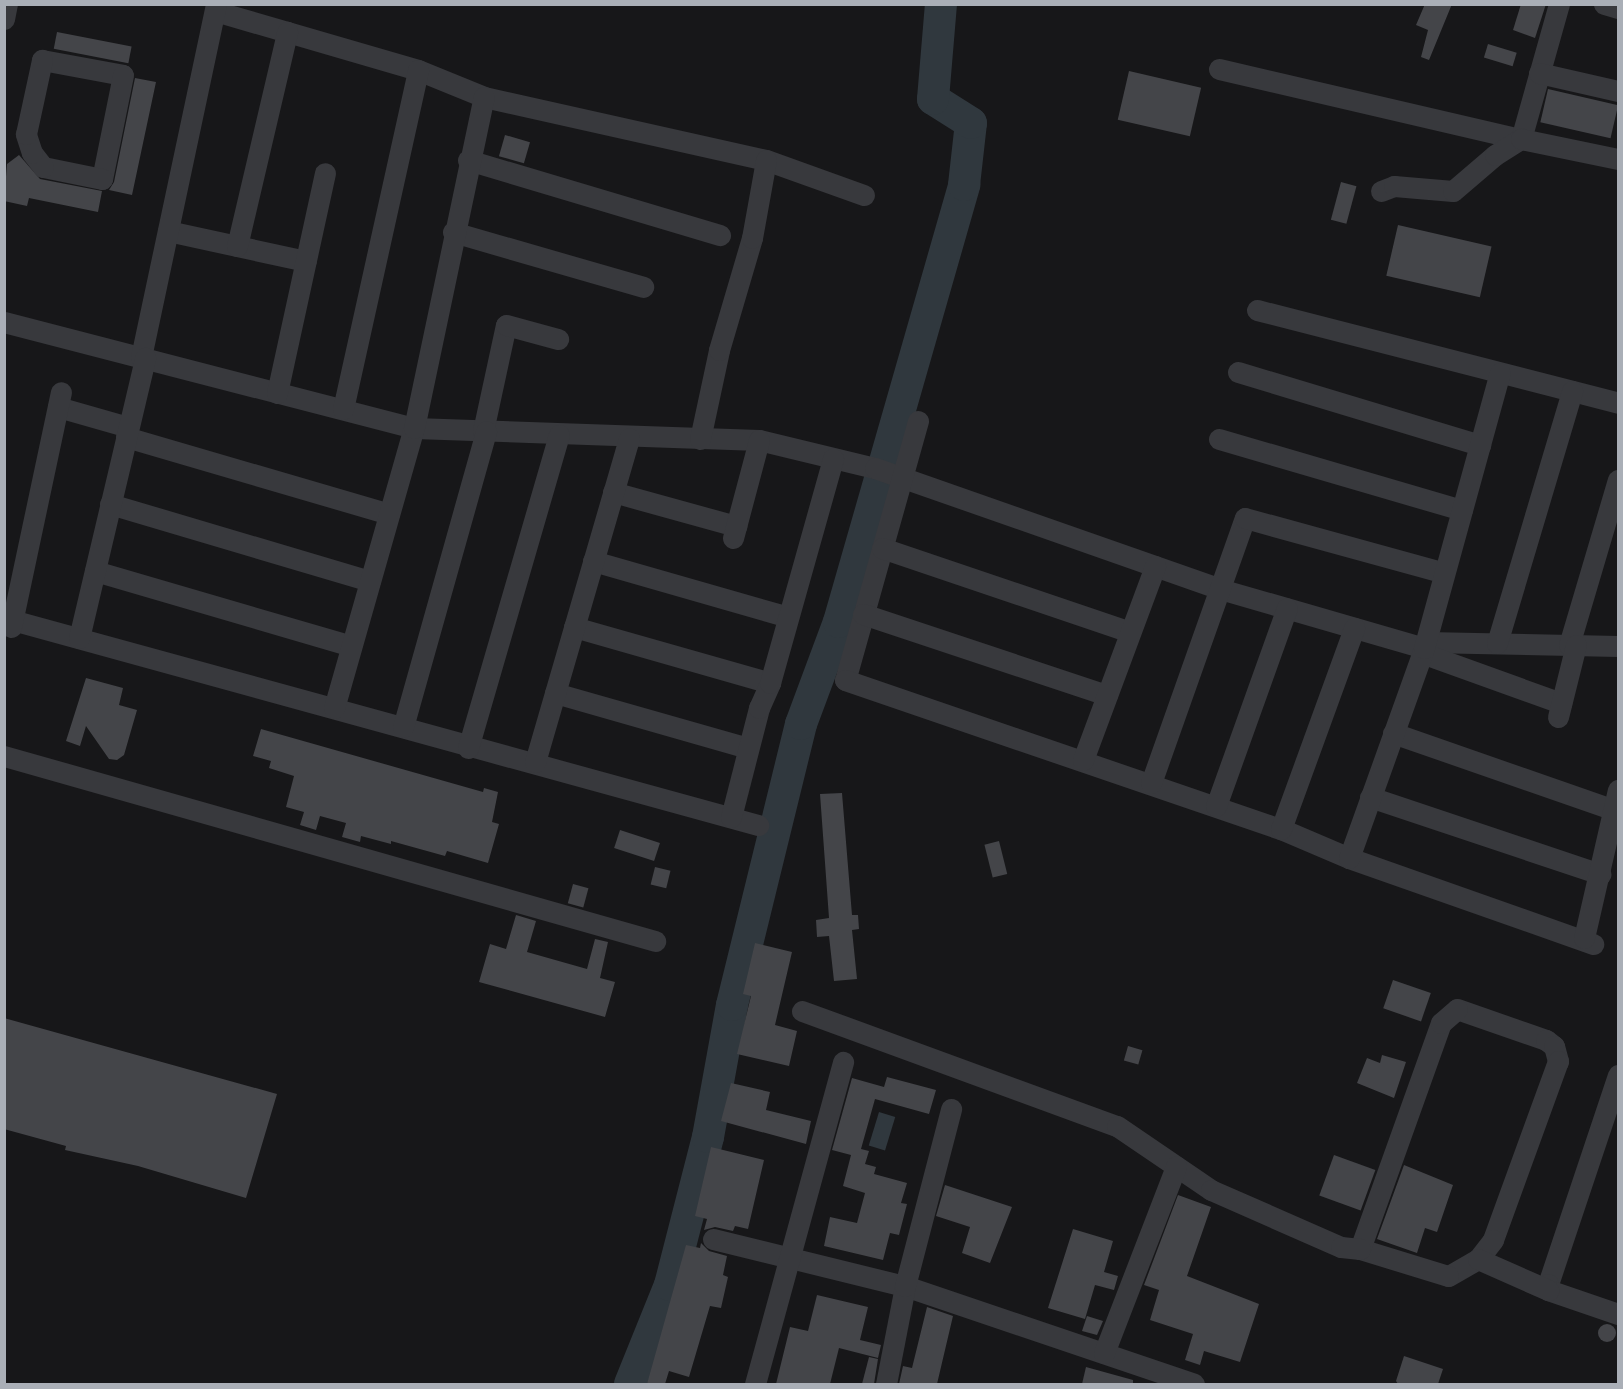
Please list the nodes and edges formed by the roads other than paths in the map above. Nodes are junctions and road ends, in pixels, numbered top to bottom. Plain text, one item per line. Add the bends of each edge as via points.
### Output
1 (7, 4) edge
2 (1559, 4) edge
3 (1604, 4) edge
4 (216, 8) edge
5 (1618, 8) edge
6 (4, 19) edge
7 (287, 32) junction
8 (1219, 69) dead end
9 (418, 70) junction
10 (1539, 73) junction
11 (1618, 91) edge
12 (484, 97) junction
13 (1521, 139) junction
14 (1618, 159) edge
15 (468, 160) junction
16 (766, 160) junction
17 (325, 173) dead end
18 (102, 179) joint
19 (1381, 191) dead end
20 (864, 195) dead end
21 (168, 231) junction
22 (453, 232) junction
23 (720, 235) dead end
24 (237, 246) junction
25 (306, 261) junction
26 (644, 287) dead end
27 (1257, 310) dead end
28 (4, 322) edge
29 (558, 339) dead end
30 (143, 358) junction
31 (1238, 372) dead end
32 (1500, 374) junction
33 (1572, 391) junction
34 (277, 393) junction
35 (1618, 403) edge
36 (343, 409) junction
37 (918, 421) dead end
38 (414, 428) junction
39 (485, 431) junction
40 (127, 432) junction
41 (559, 435) junction
42 (629, 438) junction
43 (700, 439) junction
44 (759, 440) junction
45 (1219, 440) dead end
46 (1480, 445) junction
47 (833, 459) junction
48 (890, 474) junction
49 (1618, 480) edge
50 (614, 492) junction
51 (110, 504) junction
52 (1462, 510) junction
53 (389, 514) junction
54 (882, 548) junction
55 (593, 561) junction
56 (1155, 566) junction
57 (95, 571) junction
58 (1444, 573) junction
59 (370, 581) junction
60 (1220, 589) junction
61 (1287, 608) junction
62 (863, 614) junction
63 (788, 617) junction
64 (574, 627) junction
65 (1354, 628) junction
66 (1130, 632) junction
67 (79, 638) junction
68 (1497, 644) junction
69 (1572, 645) junction
70 (351, 646) junction
71 (1618, 646) edge
72 (1424, 648) junction
73 (770, 682) junction
74 (555, 693) junction
75 (1107, 695) junction
76 (334, 708) junction
77 (403, 726) junction
78 (1393, 733) junction
79 (468, 746) junction
80 (748, 748) junction
81 (4, 756) edge
82 (1083, 760) junction
83 (535, 762) junction
84 (1151, 783) junction
85 (1370, 796) junction
86 (1616, 800) edge
87 (1216, 806) junction
88 (731, 817) junction
89 (758, 825) dead end
90 (1281, 829) junction
91 (1349, 858) junction
92 (1600, 874) junction
93 (656, 941) dead end
94 (802, 1011) dead end
95 (843, 1062) dead end
96 (1618, 1075) edge
97 (951, 1109) dead end
98 (1176, 1166) junction
99 (713, 1239) dead end
100 (1360, 1248) junction
101 (788, 1257) junction
102 (1478, 1259) junction
103 (905, 1286) junction
104 (1548, 1290) junction
105 (1618, 1314) edge
106 (1104, 1353) junction
107 (755, 1384) edge
108 (886, 1384) edge
109 (1194, 1384) edge

1 - 6 street
2 - 10 street
3 - 5 street
4 - 7 street
4 - 21 street
7 - 9 street
7 - 24 street
8 - 13 street
9 - 12 street
9 - 36 street
10 - 11 street
10 - 13 street
12 - 15 street
12 - 16 street
13 - 14 street
13 - 19 street via 1453,191 1394,186
15 - 22 street
15 - 23 street
16 - 20 street
16 - 43 street via 752,238 718,350
17 - 25 street
18 - 18 street via 123,75 42,60 26,134 32,153 43,167
21 - 24 street
21 - 30 street
22 - 26 street
22 - 38 street
24 - 25 street
25 - 34 street
27 - 32 street
28 - 30 street
29 - 39 street via 506,325
30 - 34 street
30 - 40 street
31 - 46 street
32 - 33 street
32 - 46 street
33 - 35 street
33 - 68 street
34 - 36 street
36 - 38 street
37 - 48 street
38 - 39 street
38 - 53 street
39 - 41 street
39 - 77 street
40 - 51 street
40 - 53 street
40 - 67 street via 59,400 12,623
41 - 42 street
41 - 79 street
42 - 43 street
42 - 50 street
43 - 44 street
44 - 47 street
44 - 50 street via 735,533
45 - 52 street
46 - 52 street
47 - 48 street
47 - 63 street
48 - 54 street
48 - 56 street
49 - 69 street
50 - 55 street
51 - 57 street
51 - 59 street
52 - 58 street
53 - 59 street
54 - 62 street
54 - 66 street
55 - 63 street
55 - 64 street
56 - 60 street
56 - 66 street
57 - 67 street
57 - 70 street
58 - 60 street via 1245,518
58 - 72 street
59 - 70 street
60 - 61 street
60 - 84 street
61 - 65 street
61 - 87 street
62 - 75 street
62 - 82 street via 845,680
63 - 73 street
64 - 73 street
64 - 74 street
65 - 72 street
65 - 90 street
66 - 75 street
67 - 76 street
68 - 69 street
68 - 72 street
69 - 71 street
69 - 72 street via 1560,710
70 - 76 street
72 - 78 street
73 - 80 street
74 - 80 street
74 - 83 street
75 - 82 street
76 - 77 street
77 - 79 street
78 - 85 street
78 - 86 street
79 - 83 street
80 - 88 street
81 - 93 street
82 - 84 street
83 - 88 street
84 - 87 street
85 - 91 street
85 - 92 street
86 - 92 street
87 - 90 street
88 - 89 street
90 - 91 street
91 - 92 street via 1588,941
94 - 98 street via 1117,1126
95 - 101 street
96 - 104 street via 1552,1266
97 - 103 street
98 - 100 street via 1211,1190 1341,1247
98 - 106 street
99 - 101 street
100 - 102 street via 1448,1276
100 - 102 street via 1441,1023 1457,1009 1546,1040 1554,1046 1558,1061 1502,1218
101 - 103 street
101 - 107 street
102 - 104 street
103 - 106 street
103 - 108 street
104 - 105 street
106 - 109 street

